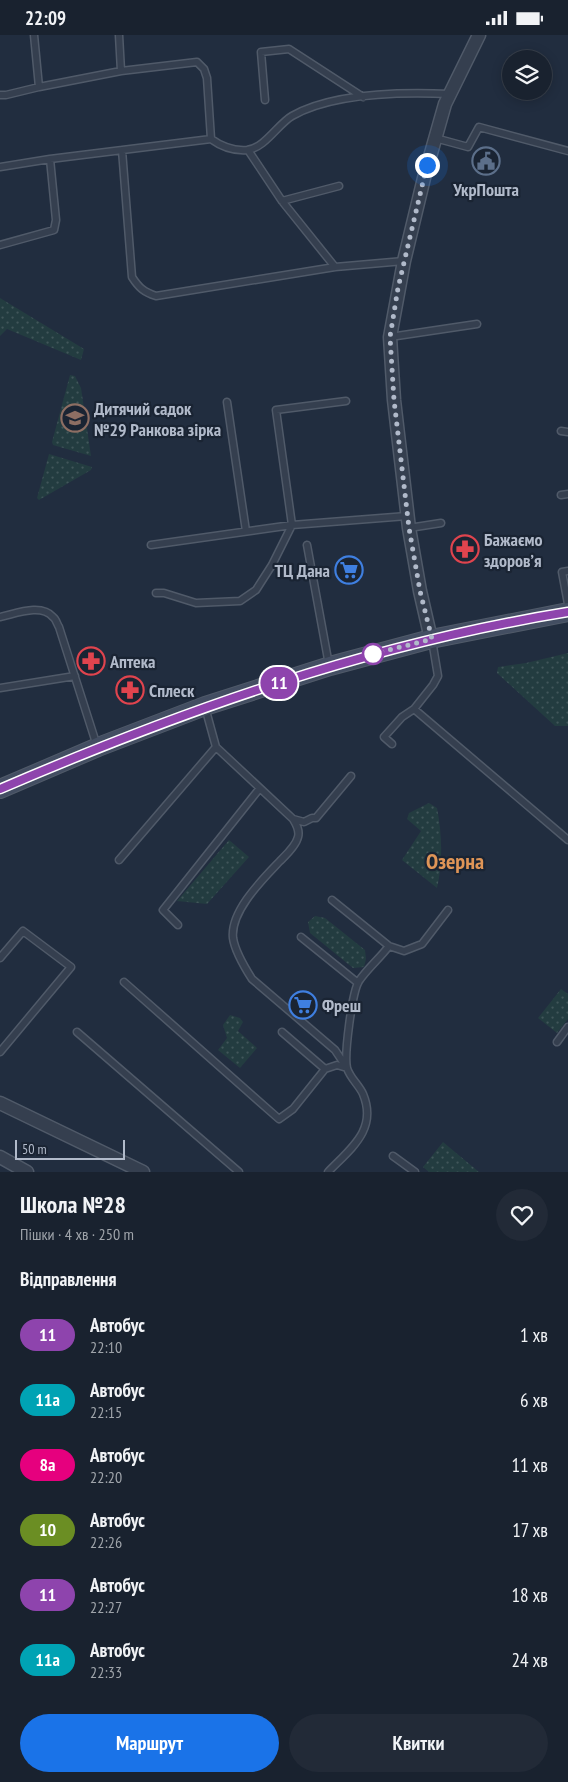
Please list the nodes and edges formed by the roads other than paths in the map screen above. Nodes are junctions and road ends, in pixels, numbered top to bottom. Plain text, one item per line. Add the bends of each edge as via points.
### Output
1 (34, 35) edge
2 (119, 35) edge
3 (479, 35) edge
4 (121, 71) junction
5 (39, 87) junction
6 (450, 94) junction
7 (0, 95) edge
8 (363, 97) junction
9 (265, 100) dead end
10 (435, 138) junction
11 (211, 139) junction
12 (122, 150) junction
13 (248, 150) junction
14 (568, 151) edge
15 (50, 159) junction
16 (0, 167) edge
17 (339, 186) dead end
18 (282, 201) junction
19 (0, 245) edge
20 (404, 261) junction
21 (335, 267) junction
22 (477, 324) dead end
23 (390, 337) junction
24 (346, 401) dead end
25 (226, 402) dead end
26 (408, 522) junction
27 (441, 523) dead end
28 (292, 525) junction
29 (246, 531) junction
30 (150, 545) dead end
31 (307, 545) dead end
32 (568, 571) edge
33 (156, 593) dead end
34 (568, 604) edge
35 (568, 611) edge
36 (0, 617) edge
37 (432, 639) junction
38 (330, 666) junction
39 (75, 676) junction
40 (0, 688) edge
41 (205, 706) junction
42 (414, 709) junction
43 (392, 744) dead end
44 (98, 747) junction
45 (216, 747) junction
46 (351, 776) dead end
47 (260, 788) junction
48 (0, 789) edge
49 (293, 819) junction
50 (568, 840) edge
51 (119, 860) dead end
52 (332, 899) dead end
53 (448, 911) dead end
54 (178, 925) dead end
55 (301, 937) dead end
56 (389, 946) junction
57 (0, 958) edge
58 (124, 982) dead end
59 (358, 983) junction
60 (568, 1027) edge
61 (78, 1032) dead end
62 (282, 1032) dead end
63 (557, 1042) dead end
64 (0, 1052) edge
65 (347, 1068) junction
66 (325, 1069) junction
67 (0, 1103) edge
68 (393, 1156) dead end
69 (0, 1157) edge
70 (27, 1172) edge
71 (143, 1172) edge
72 (239, 1172) edge
73 (328, 1172) edge
74 (415, 1172) edge

1 - 5 lane
2 - 4 lane
3 - 6 street
4 - 5 lane
4 - 11 lane via 197,62 207,78
5 - 7 lane
6 - 8 lane
6 - 10 street
8 - 9 lane via 290,49 261,52
8 - 13 lane via 320,104 291,117 268,139
10 - 14 lane via 468,147 479,127
10 - 20 street
11 - 12 lane
11 - 13 lane via 222,147
12 - 15 lane
12 - 21 lane via 132,277 145,293 156,296
13 - 18 lane
15 - 16 lane
15 - 19 lane via 56,220 54,230
17 - 18 lane
18 - 21 lane
20 - 21 lane
20 - 23 street
22 - 23 lane
23 - 26 street
24 - 28 lane via 276,410
25 - 29 lane
26 - 27 lane
26 - 28 lane
26 - 37 street
28 - 29 lane
28 - 33 lane via 256,590 240,601 196,603
29 - 30 lane
31 - 38 lane
32 - 34 lane via 562,572
35 - 37 main road
36 - 39 lane via 37,610 54,617
37 - 38 main road
37 - 42 lane via 438,677
38 - 41 main road
39 - 40 lane
39 - 44 lane
41 - 44 main road
41 - 45 lane
42 - 43 lane via 384,737
42 - 50 lane
44 - 48 main road
45 - 47 lane
45 - 51 lane
46 - 49 lane via 316,818 304,822
47 - 49 lane
47 - 54 lane via 163,910
49 - 65 lane via 298,827 298,837 244,905 235,923 233,938 252,979 336,1050
52 - 56 lane
53 - 56 lane via 422,944 404,951
55 - 59 lane
56 - 59 lane
57 - 64 lane via 23,931 71,967
58 - 66 lane via 279,1119 293,1109
59 - 65 lane via 349,1019
60 - 63 lane
61 - 72 lane
62 - 66 lane
65 - 66 lane via 337,1065
65 - 73 lane via 364,1097 365,1130
67 - 71 street
68 - 74 lane
69 - 70 street

